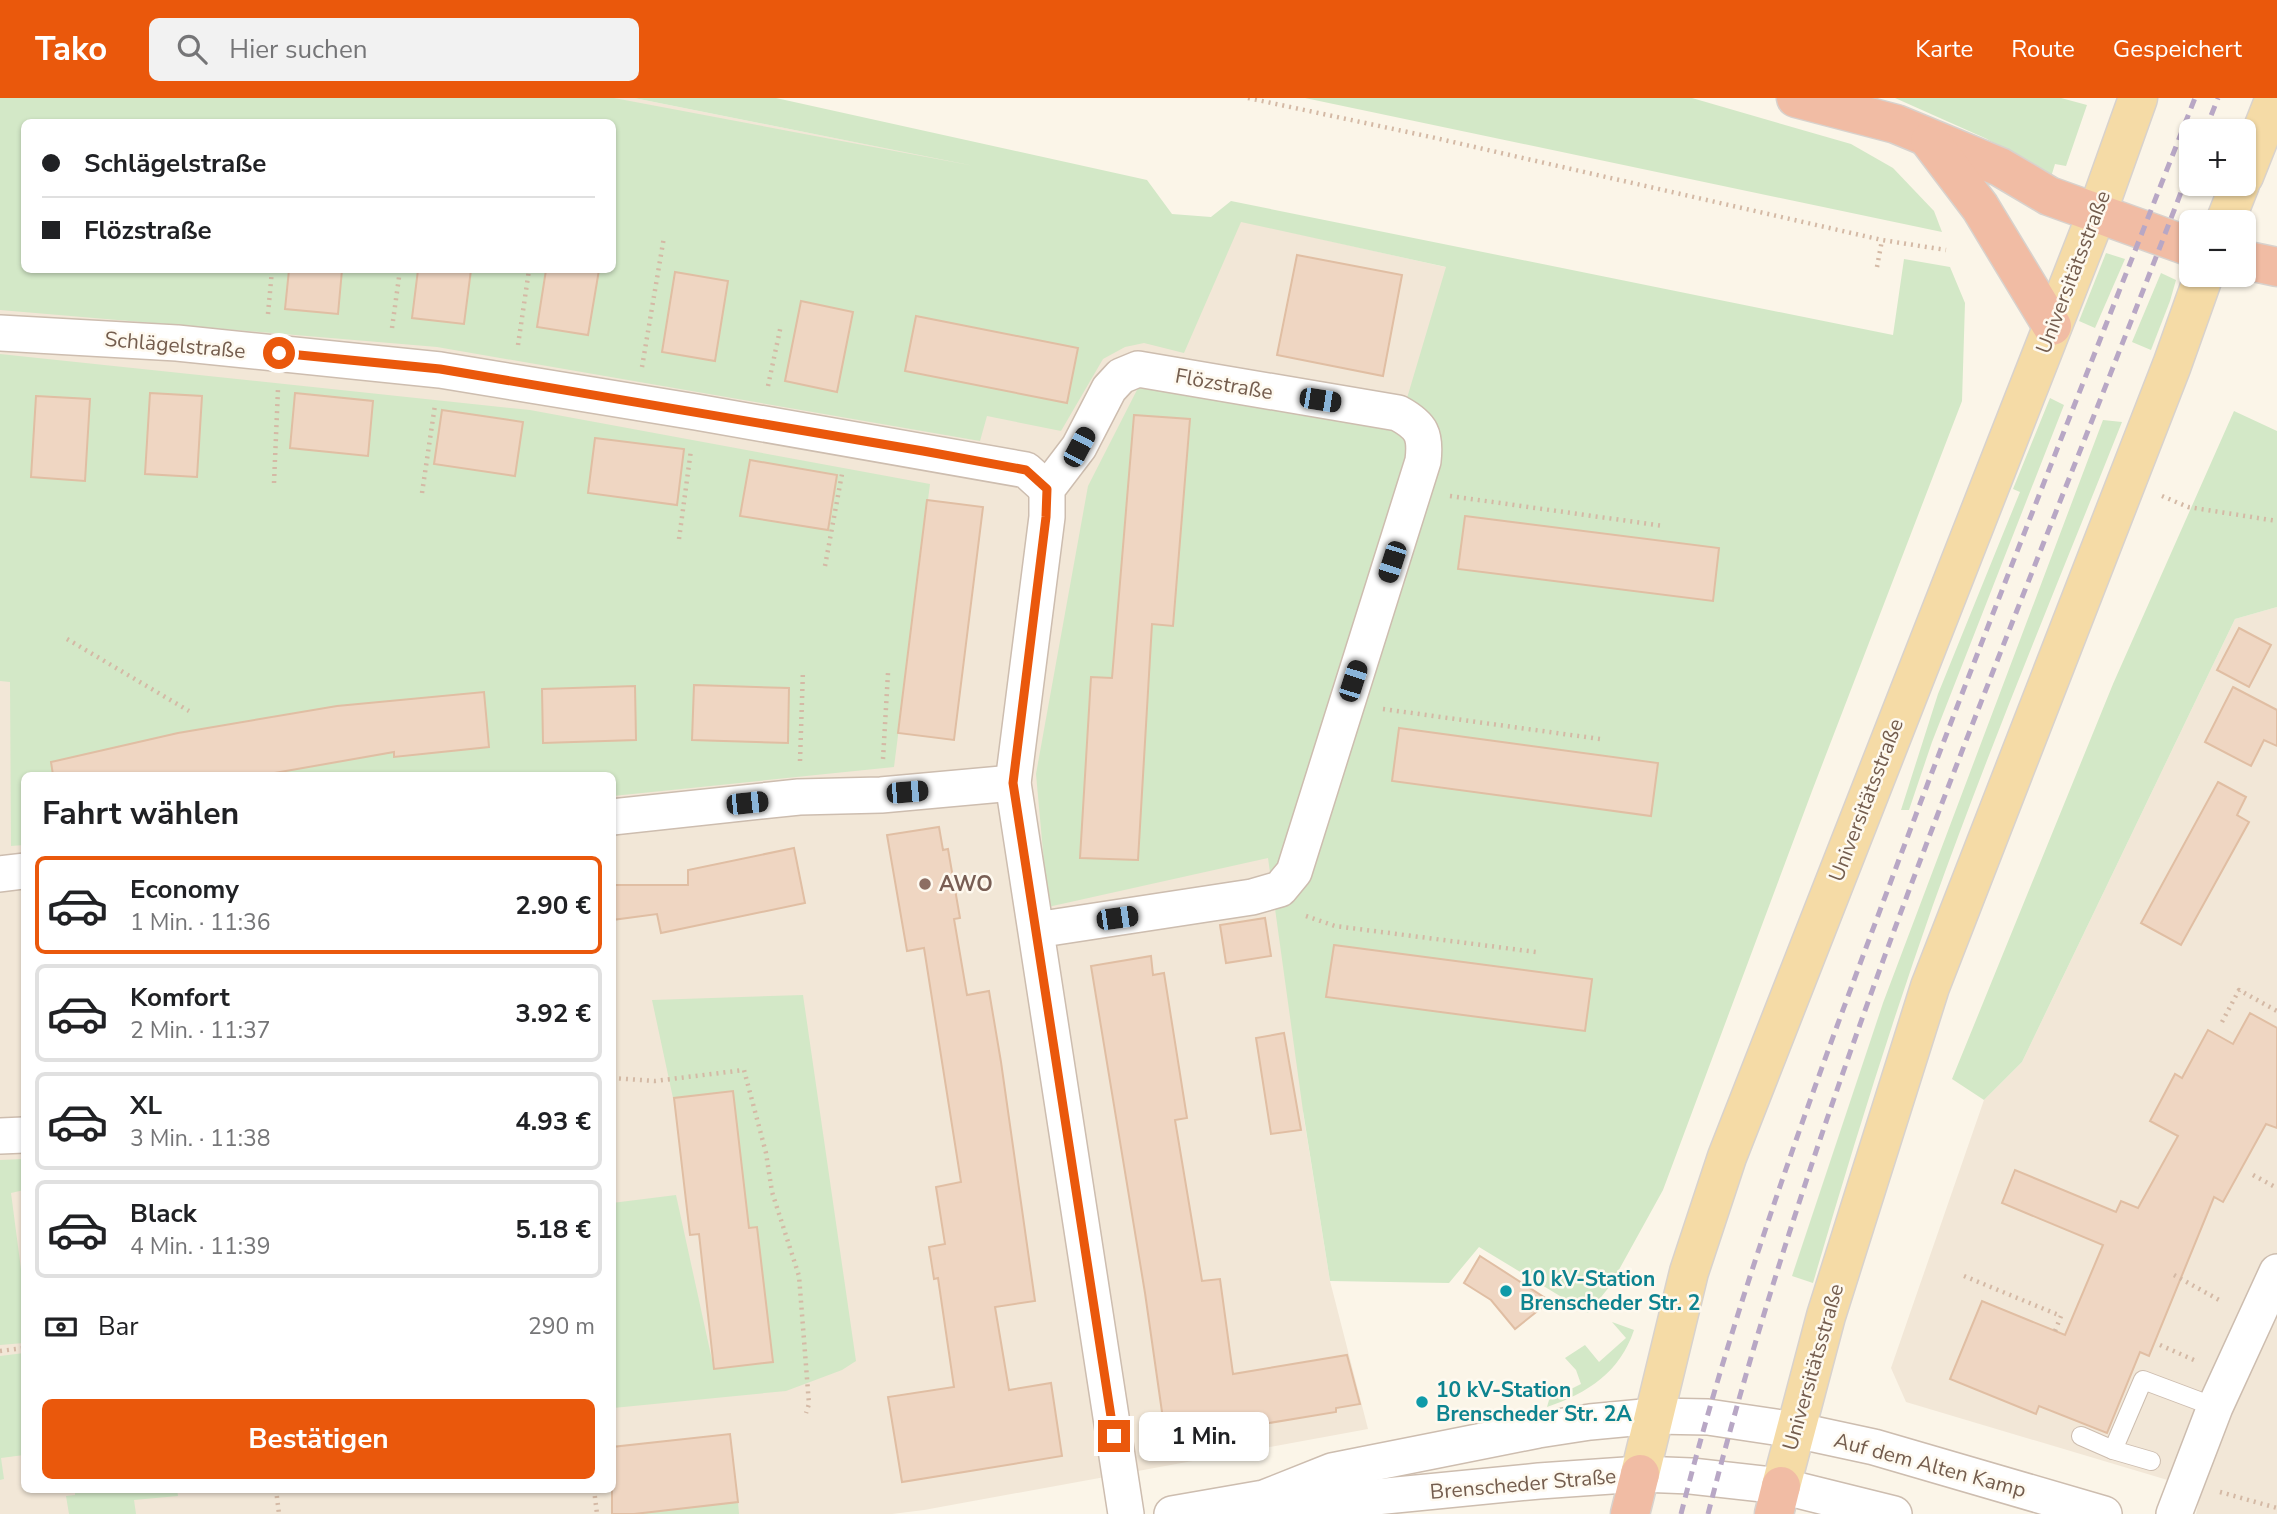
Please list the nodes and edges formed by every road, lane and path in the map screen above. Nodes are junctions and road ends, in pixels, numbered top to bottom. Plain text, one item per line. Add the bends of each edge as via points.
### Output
1 (1248, 98) edge
2 (1797, 98) edge
3 (2275, 98) edge
4 (2135, 105) edge
5 (1928, 139) junction
6 (2256, 144) edge
7 (2097, 213) junction
8 (664, 237) dead end
9 (1882, 240) junction
10 (2179, 243) edge
11 (1946, 250) dead end
12 (2256, 263) edge
13 (1878, 267) dead end
14 (2277, 267) edge
15 (400, 273) edge
16 (529, 273) edge
17 (2200, 287) edge
18 (781, 326) dead end
19 (2052, 326) junction
20 (0, 332) edge
21 (279, 353) junction
22 (386, 365) junction
23 (440, 369) junction
24 (513, 381) junction
25 (636, 401) junction
26 (696, 412) junction
27 (761, 423) junction
28 (849, 439) junction
29 (274, 483) dead end
30 (1047, 489) junction
31 (1414, 491) junction
32 (422, 493) dead end
33 (2188, 507) dead end
34 (2277, 521) edge
35 (1664, 526) dead end
36 (679, 539) dead end
37 (825, 566) dead end
38 (67, 639) dead end
39 (803, 670) dead end
40 (888, 673) dead end
41 (1346, 704) junction
42 (189, 711) dead end
43 (1600, 739) dead end
44 (1013, 783) junction
45 (881, 794) junction
46 (799, 797) junction
47 (616, 817) edge
48 (21, 872) edge
49 (0, 874) edge
50 (1280, 889) junction
51 (1036, 930) junction
52 (1536, 952) dead end
53 (2277, 1011) edge
54 (2222, 1023) dead end
55 (616, 1077) edge
56 (21, 1135) edge
57 (0, 1136) edge
58 (2253, 1175) dead end
59 (2277, 1188) edge
60 (2277, 1272) edge
61 (2174, 1275) dead end
62 (1964, 1276) dead end
63 (2221, 1301) dead end
64 (2055, 1331) dead end
65 (2160, 1345) dead end
66 (21, 1348) edge
67 (0, 1351) edge
68 (2194, 1360) dead end
69 (2215, 1407) junction
70 (806, 1413) dead end
71 (1654, 1416) junction
72 (1795, 1430) junction
73 (2081, 1436) dead end
74 (2113, 1450) junction
75 (2151, 1461) dead end
76 (1640, 1474) junction
77 (276, 1493) edge
78 (594, 1493) edge
79 (1264, 1498) junction
80 (2180, 1498) edge
81 (1777, 1500) edge
82 (2277, 1508) edge
83 (279, 1514) edge
84 (597, 1514) edge
85 (1126, 1514) edge
86 (1171, 1514) edge
87 (1630, 1514) edge
88 (1894, 1514) edge
89 (2104, 1514) edge

1 - 9 path
2 - 5 highway via 1896,124
3 - 6 main road
4 - 7 main road, Universitätsstraße
5 - 7 highway via 2000,167 2049,196
5 - 19 highway via 1980,207
7 - 10 highway
7 - 19 main road, Universitätsstraße
8 - 25 path
9 - 11 path
9 - 13 path
12 - 14 highway
15 - 22 path
16 - 24 path
17 - 72 main road, Universitätsstraße via 1930,987
18 - 27 path
19 - 71 main road, Universitätsstraße via 1727,1157 1689,1272
20 - 21 street, Schlägelstraße
21 - 22 street, Schlägelstraße
21 - 29 path
22 - 23 street, Schlägelstraße
23 - 24 street, Schlägelstraße
23 - 32 path
24 - 25 street, Schlägelstraße
25 - 26 street, Schlägelstraße
26 - 27 street, Schlägelstraße
26 - 36 path
27 - 28 street, Schlägelstraße
28 - 30 street, Schlägelstraße via 1026,470
28 - 37 path
30 - 31 street, Flözstraße via 1079,447 1109,389 1121,376 1138,369 1398,413 1421,431 1425,444
30 - 44 street
31 - 35 path
31 - 41 street, Flözstraße
33 - 34 path
38 - 42 path
39 - 46 path
40 - 45 path
41 - 43 path
41 - 50 street, Flözstraße via 1303,850
44 - 45 street
44 - 51 street
45 - 46 street
46 - 47 street
48 - 49 street
50 - 51 street
50 - 52 path via 1297,913 1335,926
51 - 85 street
53 - 54 path via 2239,990
55 - 70 path via 655,1082 744,1070 772,1192 799,1276
56 - 57 street
58 - 59 path
60 - 69 street
61 - 63 path
62 - 64 path via 2061,1316
65 - 68 path
66 - 67 path
69 - 74 lane via 2143,1380
69 - 80 street
71 - 72 street, Brenscheder Straße via 1708,1416
71 - 76 main road, Universitätsstraße
71 - 79 street, Brenscheder Straße via 1538,1430 1332,1471
72 - 81 main road, Universitätsstraße
72 - 89 street, Auf dem Alten Kamp via 1903,1454
73 - 74 lane
74 - 75 lane
76 - 79 street, Brenscheder Straße via 1335,1501
76 - 81 street, Brenscheder Straße via 1691,1476
76 - 87 highway, Universitätsstraße
77 - 83 path
78 - 84 path
79 - 86 street, Brenscheder Straße
80 - 82 path
81 - 88 street

